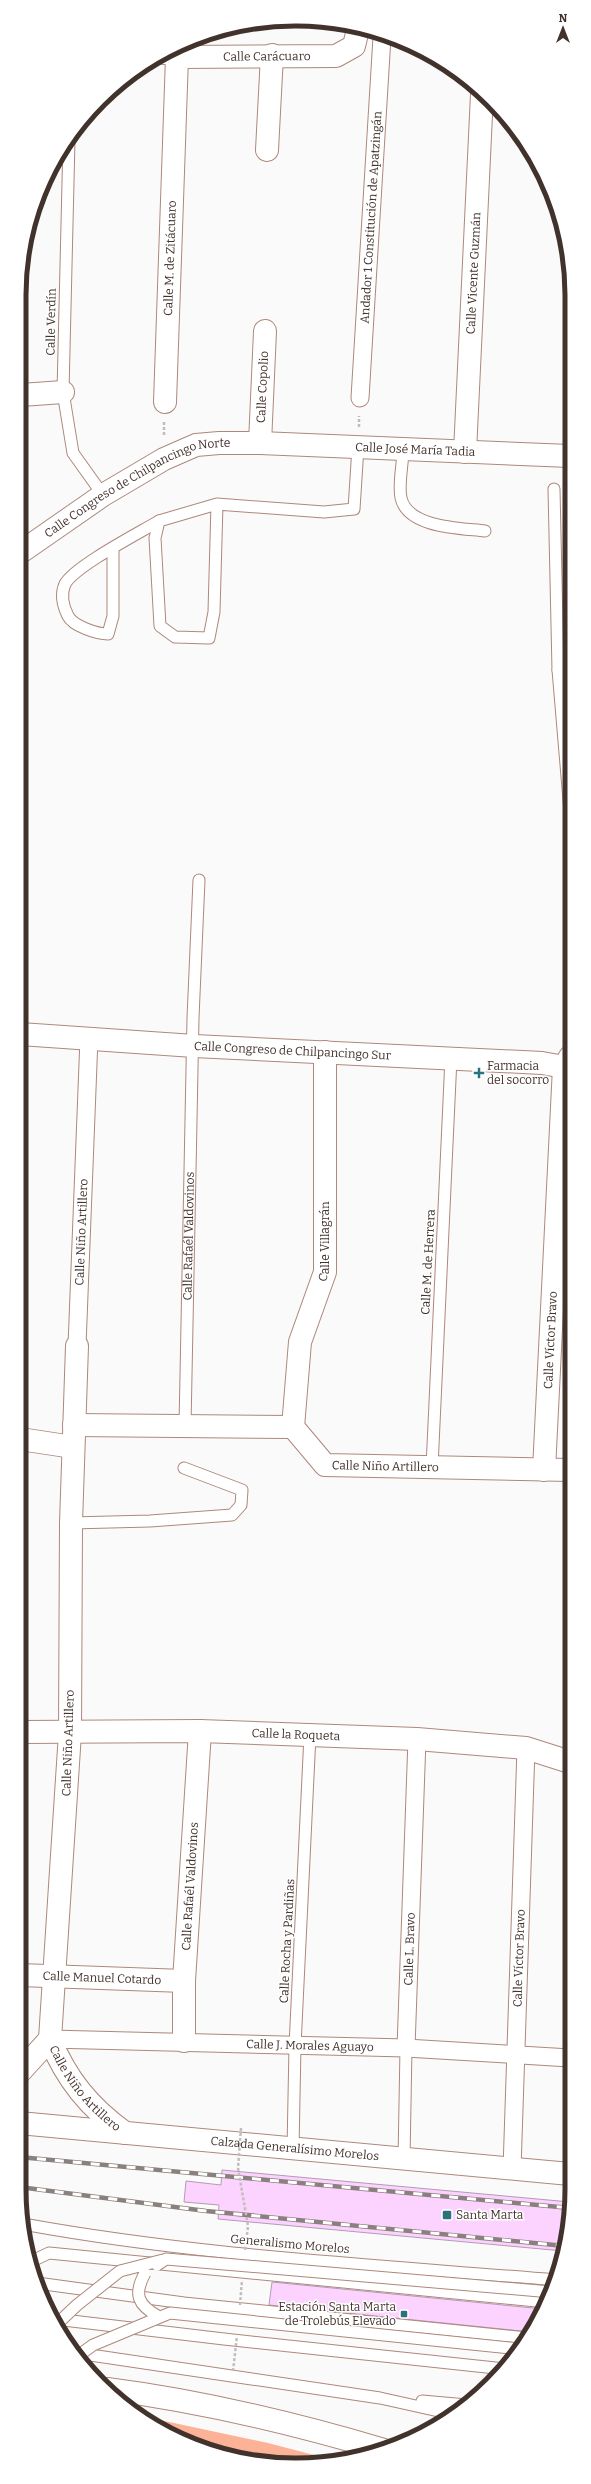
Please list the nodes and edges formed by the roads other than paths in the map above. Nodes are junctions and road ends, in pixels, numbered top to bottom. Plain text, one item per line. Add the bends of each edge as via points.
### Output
1 (358, 33) edge
2 (382, 40) edge
3 (272, 55) junction
4 (172, 56) edge
5 (169, 58) edge
6 (482, 101) edge
7 (69, 150) edge
8 (267, 150) dead end
9 (266, 331) dead end
10 (63, 392) junction
11 (26, 395) edge
12 (360, 398) road end
13 (165, 402) road end
14 (260, 443) junction
15 (358, 447) junction
16 (403, 449) junction
17 (465, 452) junction
18 (565, 456) edge
19 (554, 489) dead end
20 (103, 495) junction
21 (217, 504) junction
22 (158, 521) junction
23 (484, 531) dead end
24 (26, 549) edge
25 (113, 549) junction
26 (558, 670) junction
27 (565, 671) edge
28 (565, 753) edge
29 (199, 880) dead end
30 (26, 1034) edge
31 (89, 1038) junction
32 (194, 1046) junction
33 (325, 1052) junction
34 (451, 1058) junction
35 (565, 1065) edge
36 (565, 1150) edge
37 (563, 1207) edge
38 (77, 1346) joint
39 (185, 1426) junction
40 (293, 1427) junction
41 (74, 1436) junction
42 (26, 1439) edge
43 (184, 1468) dead end
44 (432, 1468) junction
45 (544, 1470) junction
46 (565, 1470) edge
47 (71, 1523) junction
48 (200, 1731) junction
49 (26, 1732) edge
50 (70, 1733) junction
51 (310, 1735) junction
52 (417, 1739) junction
53 (526, 1748) junction
54 (565, 1760) edge
55 (26, 1975) edge
56 (54, 1977) junction
57 (184, 1981) junction
58 (50, 2039) junction
59 (184, 2041) junction
60 (295, 2046) junction
61 (406, 2048) junction
62 (514, 2055) junction
63 (565, 2058) edge
64 (26, 2065) edge
65 (26, 2124) edge
66 (125, 2133) junction
67 (293, 2149) junction
68 (404, 2159) junction
69 (512, 2169) junction
70 (565, 2174) edge
71 (28, 2225) edge
72 (35, 2259) edge
73 (166, 2259) junction
74 (549, 2279) edge
75 (44, 2284) edge
76 (544, 2291) edge
77 (540, 2301) edge
78 (158, 2317) junction
79 (60, 2320) edge
80 (61, 2320) edge
81 (520, 2337) edge
82 (512, 2348) edge
83 (82, 2353) edge
84 (83, 2354) edge
85 (496, 2368) edge
86 (118, 2391) edge
87 (380, 2398) junction
88 (457, 2404) edge
89 (446, 2413) edge
90 (373, 2447) edge

1 - 3 main road, Calle Carácuaro via 354,46 336,56
2 - 12 street, Andador 1 Constitución de Apatzingán
3 - 4 main road, Calle Carácuaro
3 - 8 main road
5 - 13 main road, Calle M. de Zitácuaro
6 - 17 main road, Calle Vicente Guzmán
7 - 10 lane, Calle Verdín
9 - 14 main road, Calle Copolio
10 - 11 main road
10 - 20 lane, Calle Verdín via 73,452
14 - 15 main road, Calle José María Tadia
14 - 20 main road, Calle Congreso de Chilpancingo Norte via 196,445 164,459
15 - 16 main road, Calle José María Tadia
15 - 21 lane via 354,508 324,512
16 - 17 main road, Calle José María Tadia
16 - 23 lane via 401,498 409,512 432,524
17 - 18 main road, Calle José María Tadia
19 - 26 lane
20 - 24 main road, Calle Congreso de Chilpancingo Norte
21 - 22 lane
21 - 22 lane via 214,612 209,638 175,637 160,626 155,538
22 - 25 lane
25 - 25 lane via 80,569 65,584 62,603 70,620 98,634 108,634 113,616
26 - 27 lane
26 - 28 lane
29 - 32 lane, Calle Rafaél Valdovinos
30 - 31 main road, Calle Congreso de Chilpancingo Sur
31 - 32 main road, Calle Congreso de Chilpancingo Sur
31 - 38 street, Calle Niño Artillero
32 - 33 main road, Calle Congreso de Chilpancingo Sur
32 - 39 lane, Calle Rafaél Valdovinos
33 - 34 main road, Calle Congreso de Chilpancingo Sur
33 - 40 main road, Calle Villagrán via 325,1272 300,1342
34 - 35 main road, Calle Congreso de Chilpancingo Sur
34 - 44 lane, Calle M. de Herrera
36 - 37 main road, Calle Víctor Bravo
37 - 45 main road, Calle Víctor Bravo
38 - 41 main road, Calle Niño Artillero
39 - 40 main road
39 - 41 main road
40 - 44 main road, Calle Niño Artillero via 325,1465
41 - 42 main road
41 - 47 main road, Calle Niño Artillero
43 - 47 lane via 242,1490 242,1505 232,1515
44 - 45 main road, Calle Niño Artillero
45 - 46 main road, Calle Niño Artillero
47 - 50 main road, Calle Niño Artillero
48 - 50 main road, Calle la Roqueta
48 - 51 main road, Calle la Roqueta
48 - 57 main road, Calle Rafaél Valdovinos
49 - 50 main road, Calle la Roqueta
50 - 56 main road, Calle Niño Artillero
51 - 52 main road, Calle la Roqueta
51 - 60 lane, Calle Rocha y Pardiñas
52 - 53 main road, Calle la Roqueta
52 - 61 street, Calle L. Bravo
53 - 54 main road, Calle la Roqueta
53 - 62 street, Calle Víctor Bravo
55 - 56 main road, Calle Manuel Cotardo
56 - 57 main road, Calle Manuel Cotardo
56 - 58 main road, Calle Niño Artillero
57 - 59 main road, Calle Rafaél Valdovinos
58 - 59 street, Calle J. Morales Aguayo
58 - 64 main road, Calle Niño Artillero
58 - 66 main road, Calle Niño Artillero via 57,2058 80,2093 98,2113
59 - 60 street, Calle J. Morales Aguayo
60 - 61 street, Calle J. Morales Aguayo
60 - 67 lane, Calle Rocha y Pardiñas
61 - 62 street, Calle J. Morales Aguayo
61 - 68 lane, Calle L. Bravo
62 - 63 street, Calle J. Morales Aguayo
62 - 69 street, Calle Víctor Bravo
65 - 66 main road, Calzada Generalísimo Morelos
66 - 67 main road, Calzada Generalísimo Morelos
67 - 68 main road, Calzada Generalísimo Morelos
68 - 69 main road, Calzada Generalísimo Morelos
69 - 70 main road, Calzada Generalísimo Morelos
71 - 74 lane, Generalismo Morelos via 101,2239
72 - 77 lane via 49,2253
73 - 76 lane, bridge
73 - 78 lane, bridge via 145,2273 139,2284 138,2293 144,2309
73 - 80 lane, bridge via 120,2272
75 - 81 lane via 192,2303
78 - 82 lane, bridge via 170,2313
78 - 83 lane, bridge via 93,2345
79 - 85 lane
84 - 87 lane
86 - 90 main road via 242,2412
87 - 88 lane
87 - 89 lane

